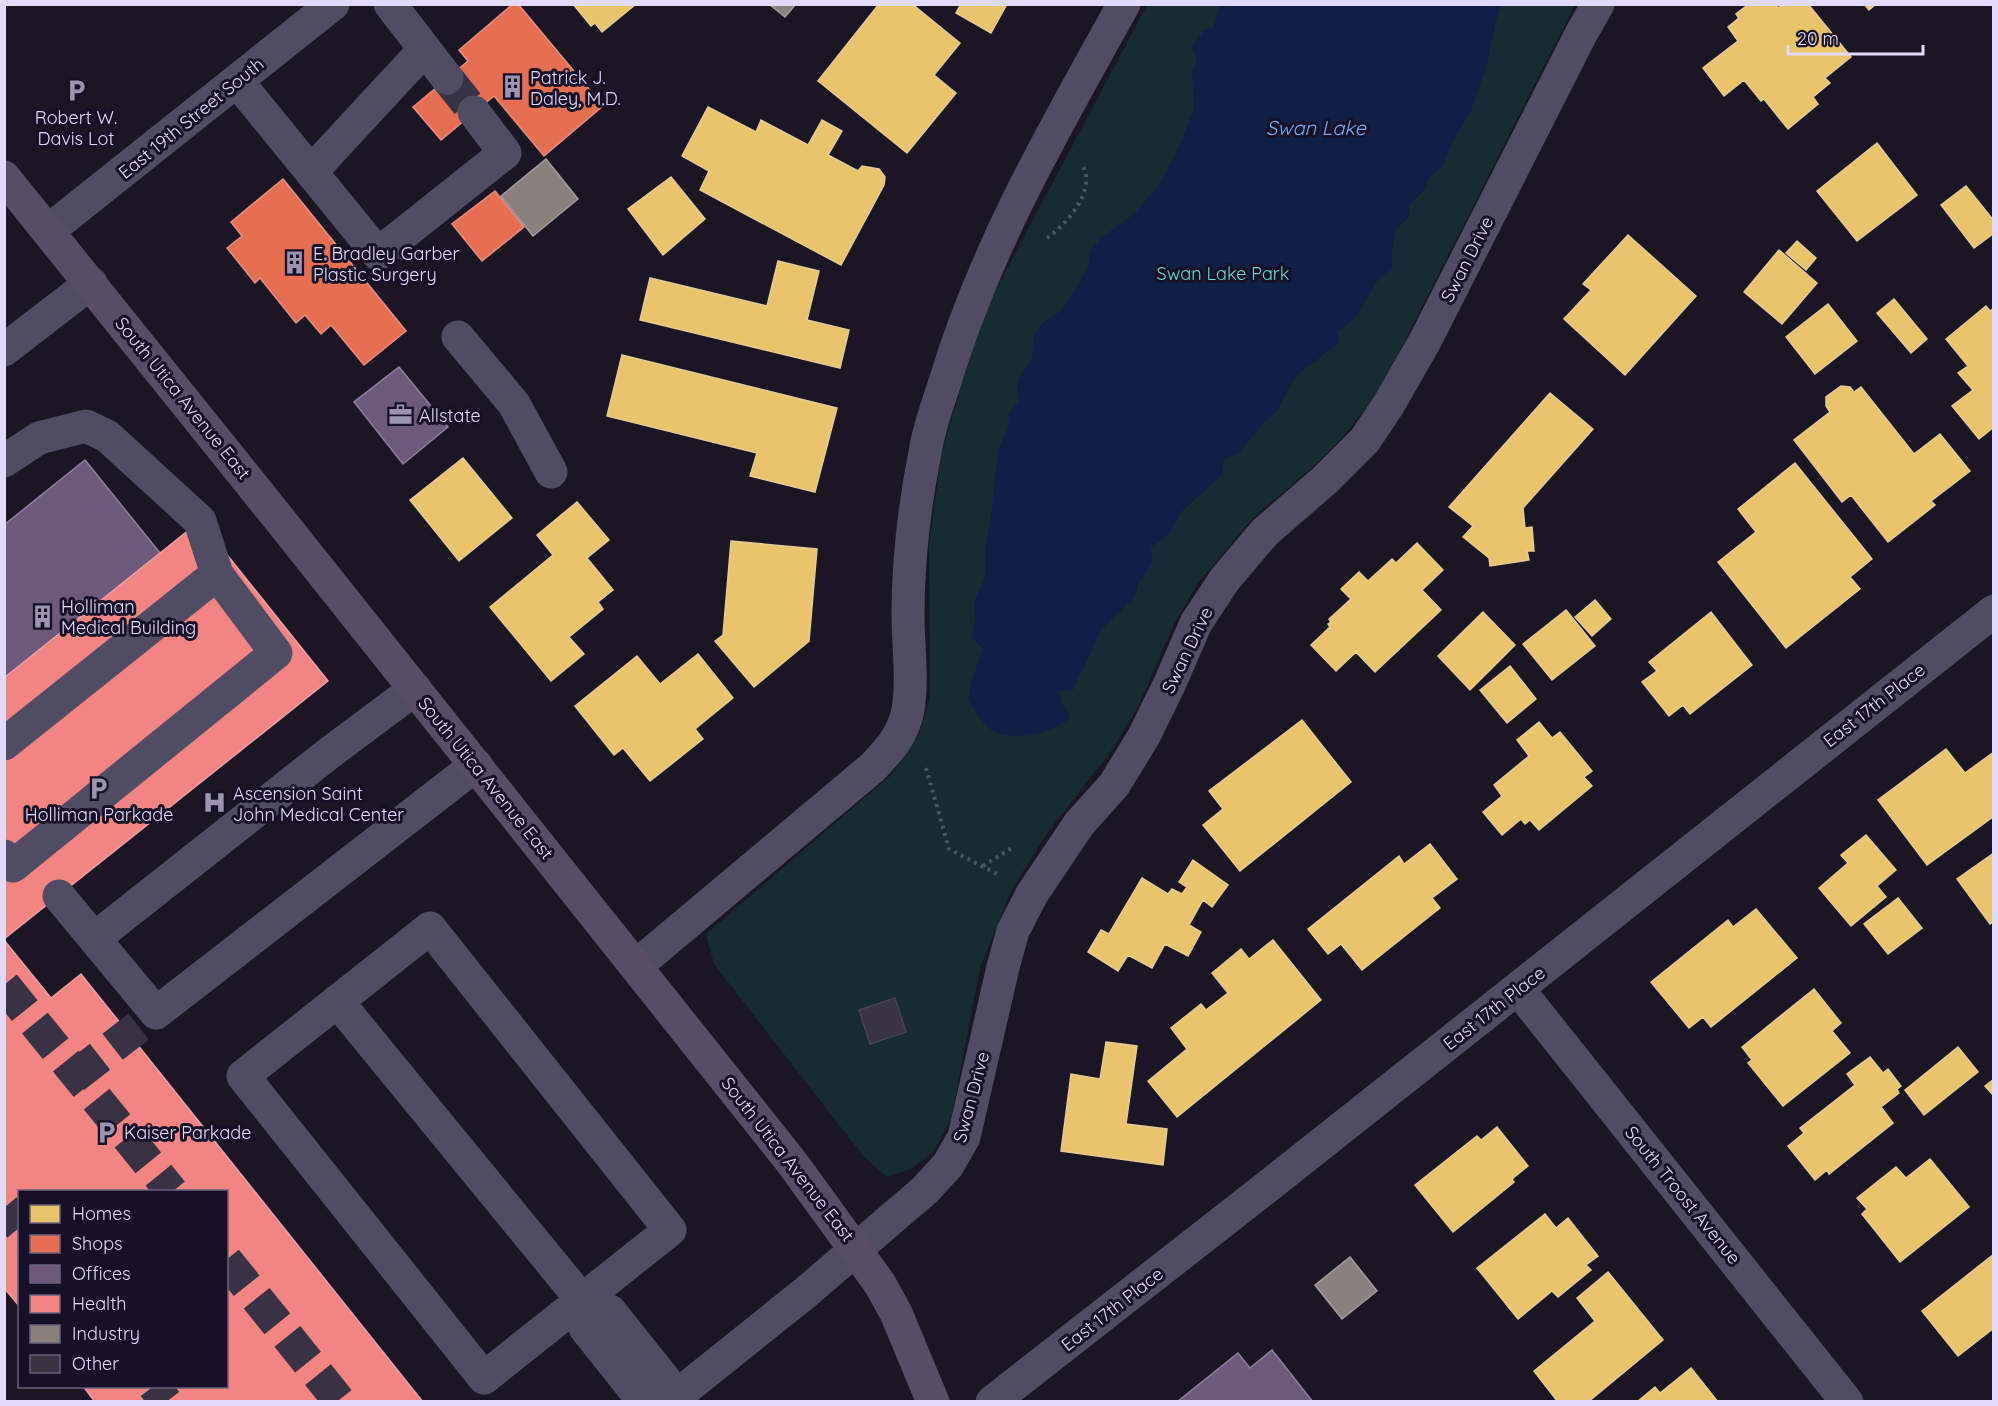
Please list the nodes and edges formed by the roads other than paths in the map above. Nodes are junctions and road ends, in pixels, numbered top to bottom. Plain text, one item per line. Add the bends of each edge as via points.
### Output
1 (333, 4) edge
2 (390, 4) edge
3 (1124, 4) edge
4 (1598, 4) edge
5 (425, 49) junction
6 (447, 78) tunnel mouth
7 (237, 81) junction
8 (474, 112) tunnel mouth
9 (311, 172) junction
10 (4, 177) edge
11 (48, 231) junction
12 (91, 283) junction
13 (459, 337) dead end
14 (4, 350) edge
15 (4, 461) edge
16 (551, 472) dead end
17 (217, 574) junction
18 (1994, 610) edge
19 (415, 689) junction
20 (4, 744) edge
21 (476, 765) junction
22 (4, 855) edge
23 (60, 896) dead end
24 (95, 938) junction
25 (636, 966) junction
26 (1518, 989) junction
27 (337, 1001) junction
28 (857, 1249) junction
29 (582, 1300) junction
30 (673, 1398) edge
31 (644, 1401) edge
32 (933, 1401) edge
33 (992, 1401) edge
34 (1847, 1401) edge

1 - 7 street, East 19th Street South
2 - 5 street
3 - 25 street via 998,241 957,342 926,444 915,510 908,614 908,711 895,743 873,767
4 - 28 street, Swan Drive via 1389,404 1365,440 1265,532 1225,579 1196,623 1157,709 1114,785 1079,824 1032,894 1013,931 964,1137 948,1165
5 - 6 street
5 - 9 street
7 - 9 street
7 - 11 street, East 19th Street South
8 - 9 street via 505,153 378,254
10 - 11 main road, South Utica Avenue East
11 - 12 main road, South Utica Avenue East
12 - 14 street
12 - 19 main road, South Utica Avenue East
13 - 16 street via 514,404
15 - 17 street via 39,438 86,426 107,436 200,521
17 - 20 street
17 - 22 street via 276,653 13,866
18 - 26 street, East 17th Place
19 - 21 main road, South Utica Avenue East
19 - 24 street
21 - 24 street via 156,1012
21 - 25 main road, South Utica Avenue East
23 - 24 street
25 - 28 main road, South Utica Avenue East
26 - 33 street, East 17th Place
26 - 34 street, South Troost Avenue
27 - 29 street
27 - 29 street via 430,928 670,1230
27 - 29 street via 243,1076 484,1378
28 - 30 street
28 - 32 main road, South Utica Avenue East via 896,1313
29 - 30 street via 610,1311
29 - 31 street via 585,1328

